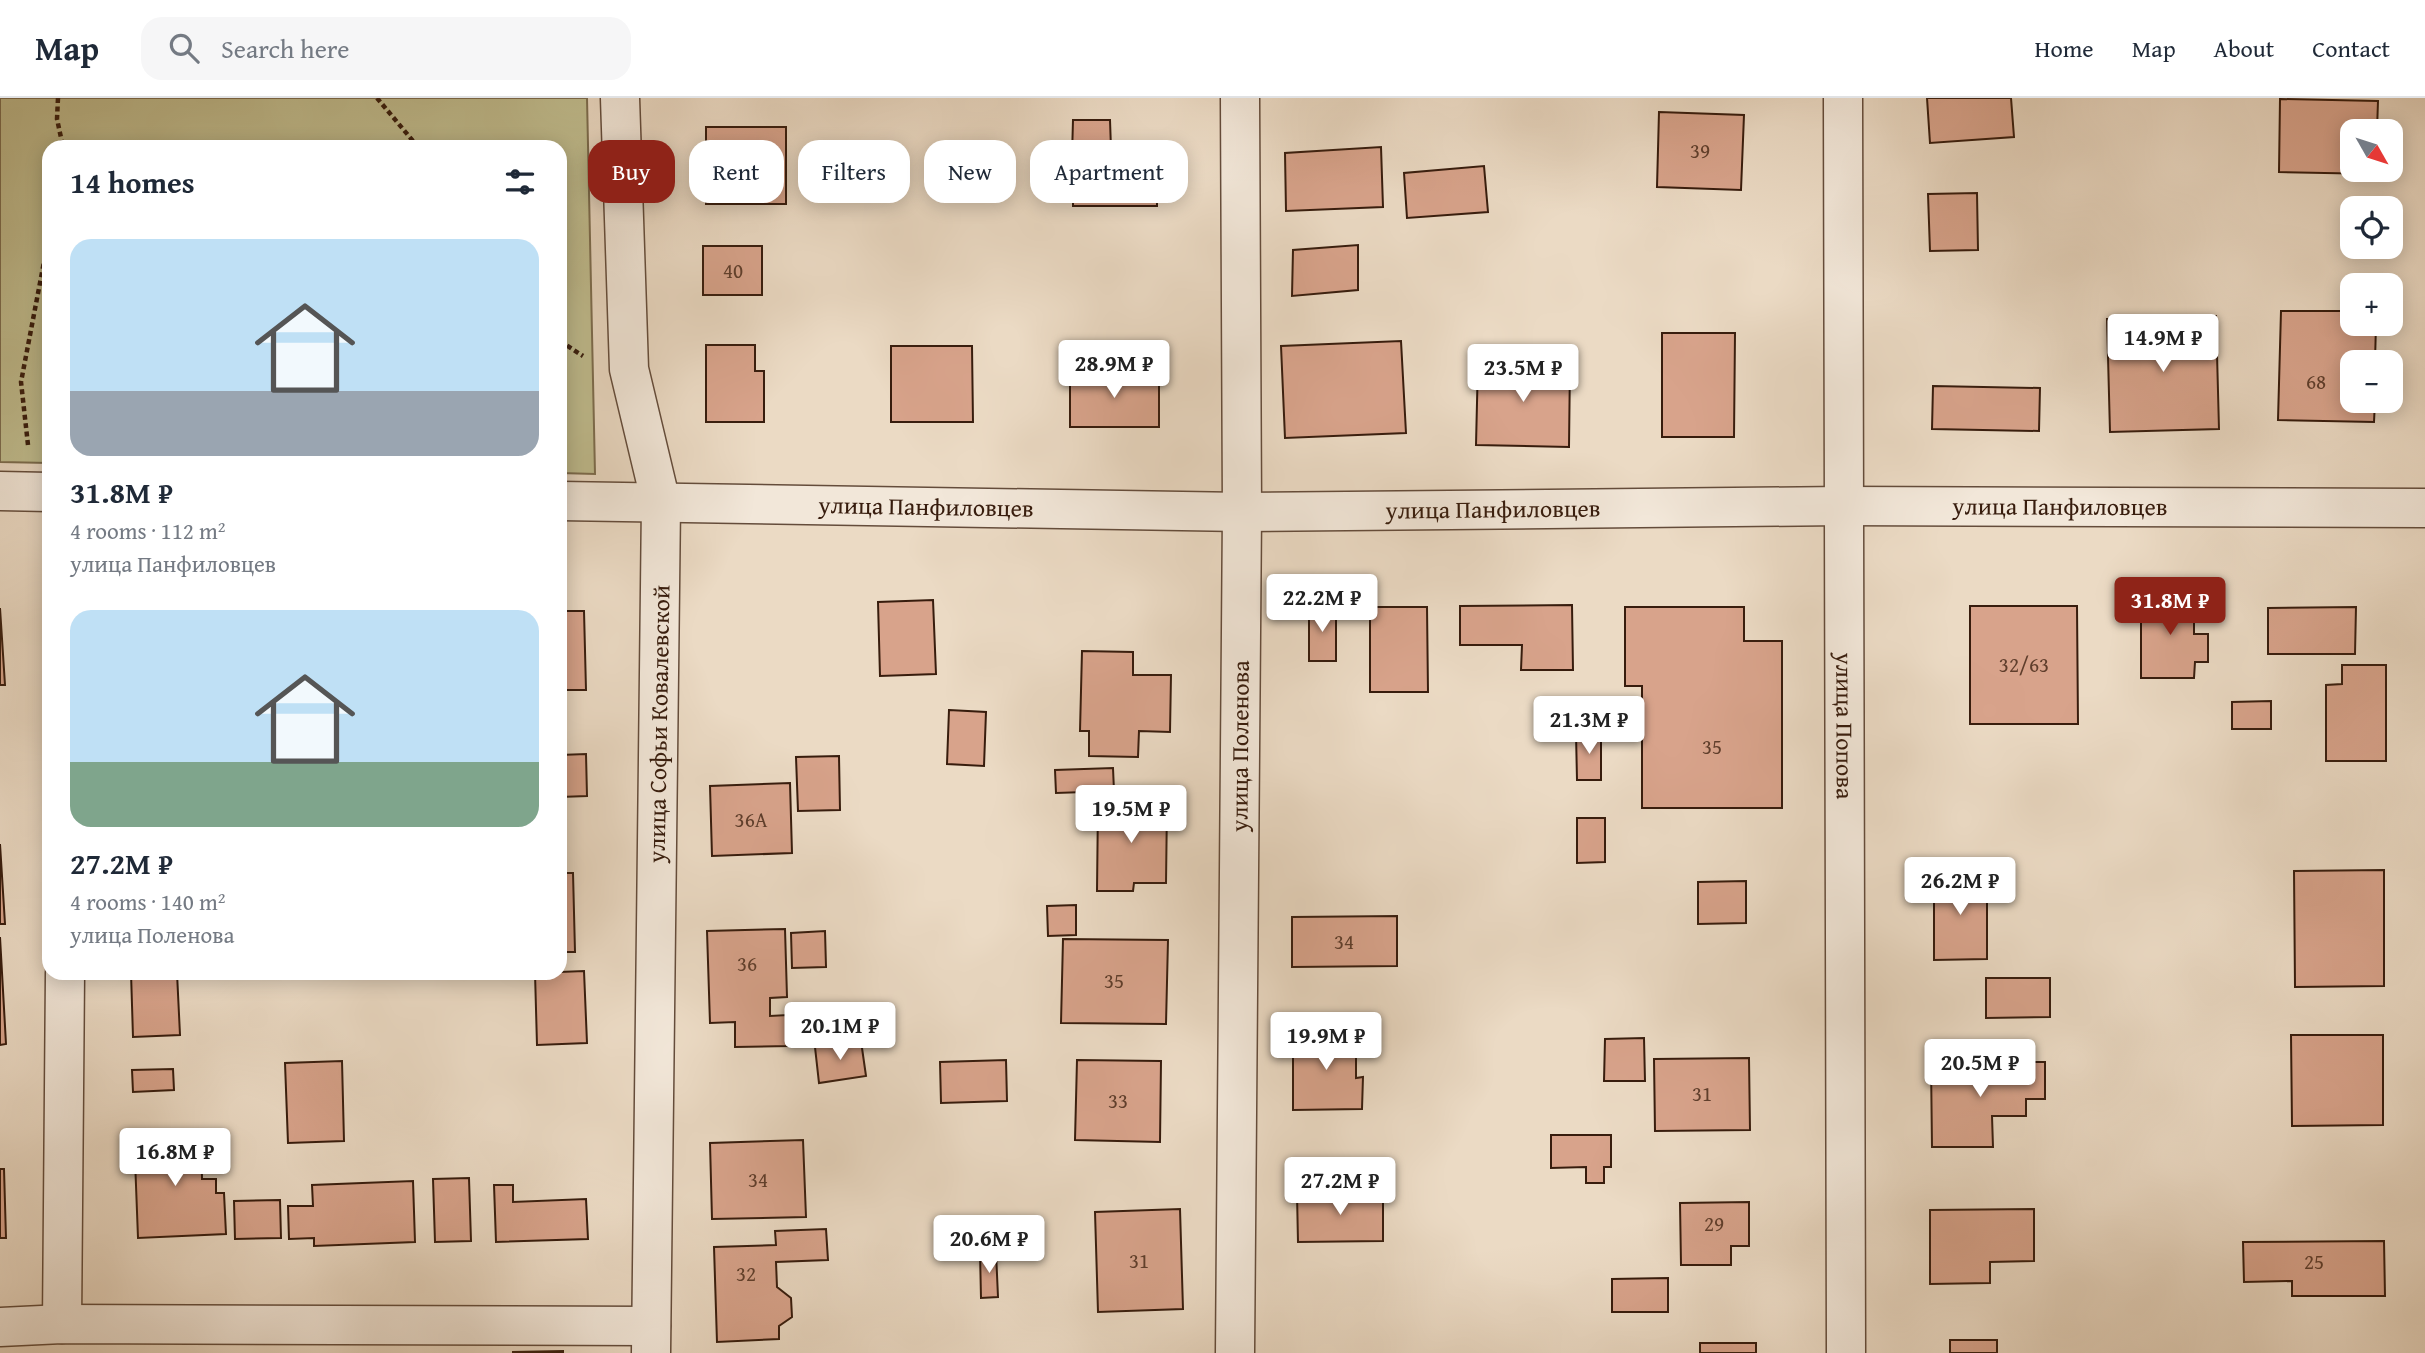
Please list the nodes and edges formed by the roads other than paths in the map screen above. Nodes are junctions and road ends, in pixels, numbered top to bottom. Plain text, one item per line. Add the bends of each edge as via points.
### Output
1 (620, 98) edge
2 (1240, 98) edge
3 (1843, 98) edge
4 (567, 501) edge
5 (661, 503) junction
6 (1842, 506) junction
7 (2425, 508) edge
8 (1242, 512) junction
9 (65, 980) edge
10 (62, 1324) junction
11 (0, 1327) edge
12 (651, 1339) edge
13 (1235, 1353) edge
14 (1846, 1353) edge

1 - 5 street, улица Софьи Ковалевской via 629,369
2 - 8 street, улица Поленова
3 - 6 street, улица Попова
4 - 5 street, улица Панфиловцев
5 - 8 street, улица Панфиловцев
5 - 12 street, улица Софьи Ковалевской
6 - 7 street, улица Панфиловцев
6 - 8 street, улица Панфиловцев
6 - 14 street, улица Попова
8 - 13 street, улица Поленова
9 - 10 street
10 - 11 street
10 - 12 street

